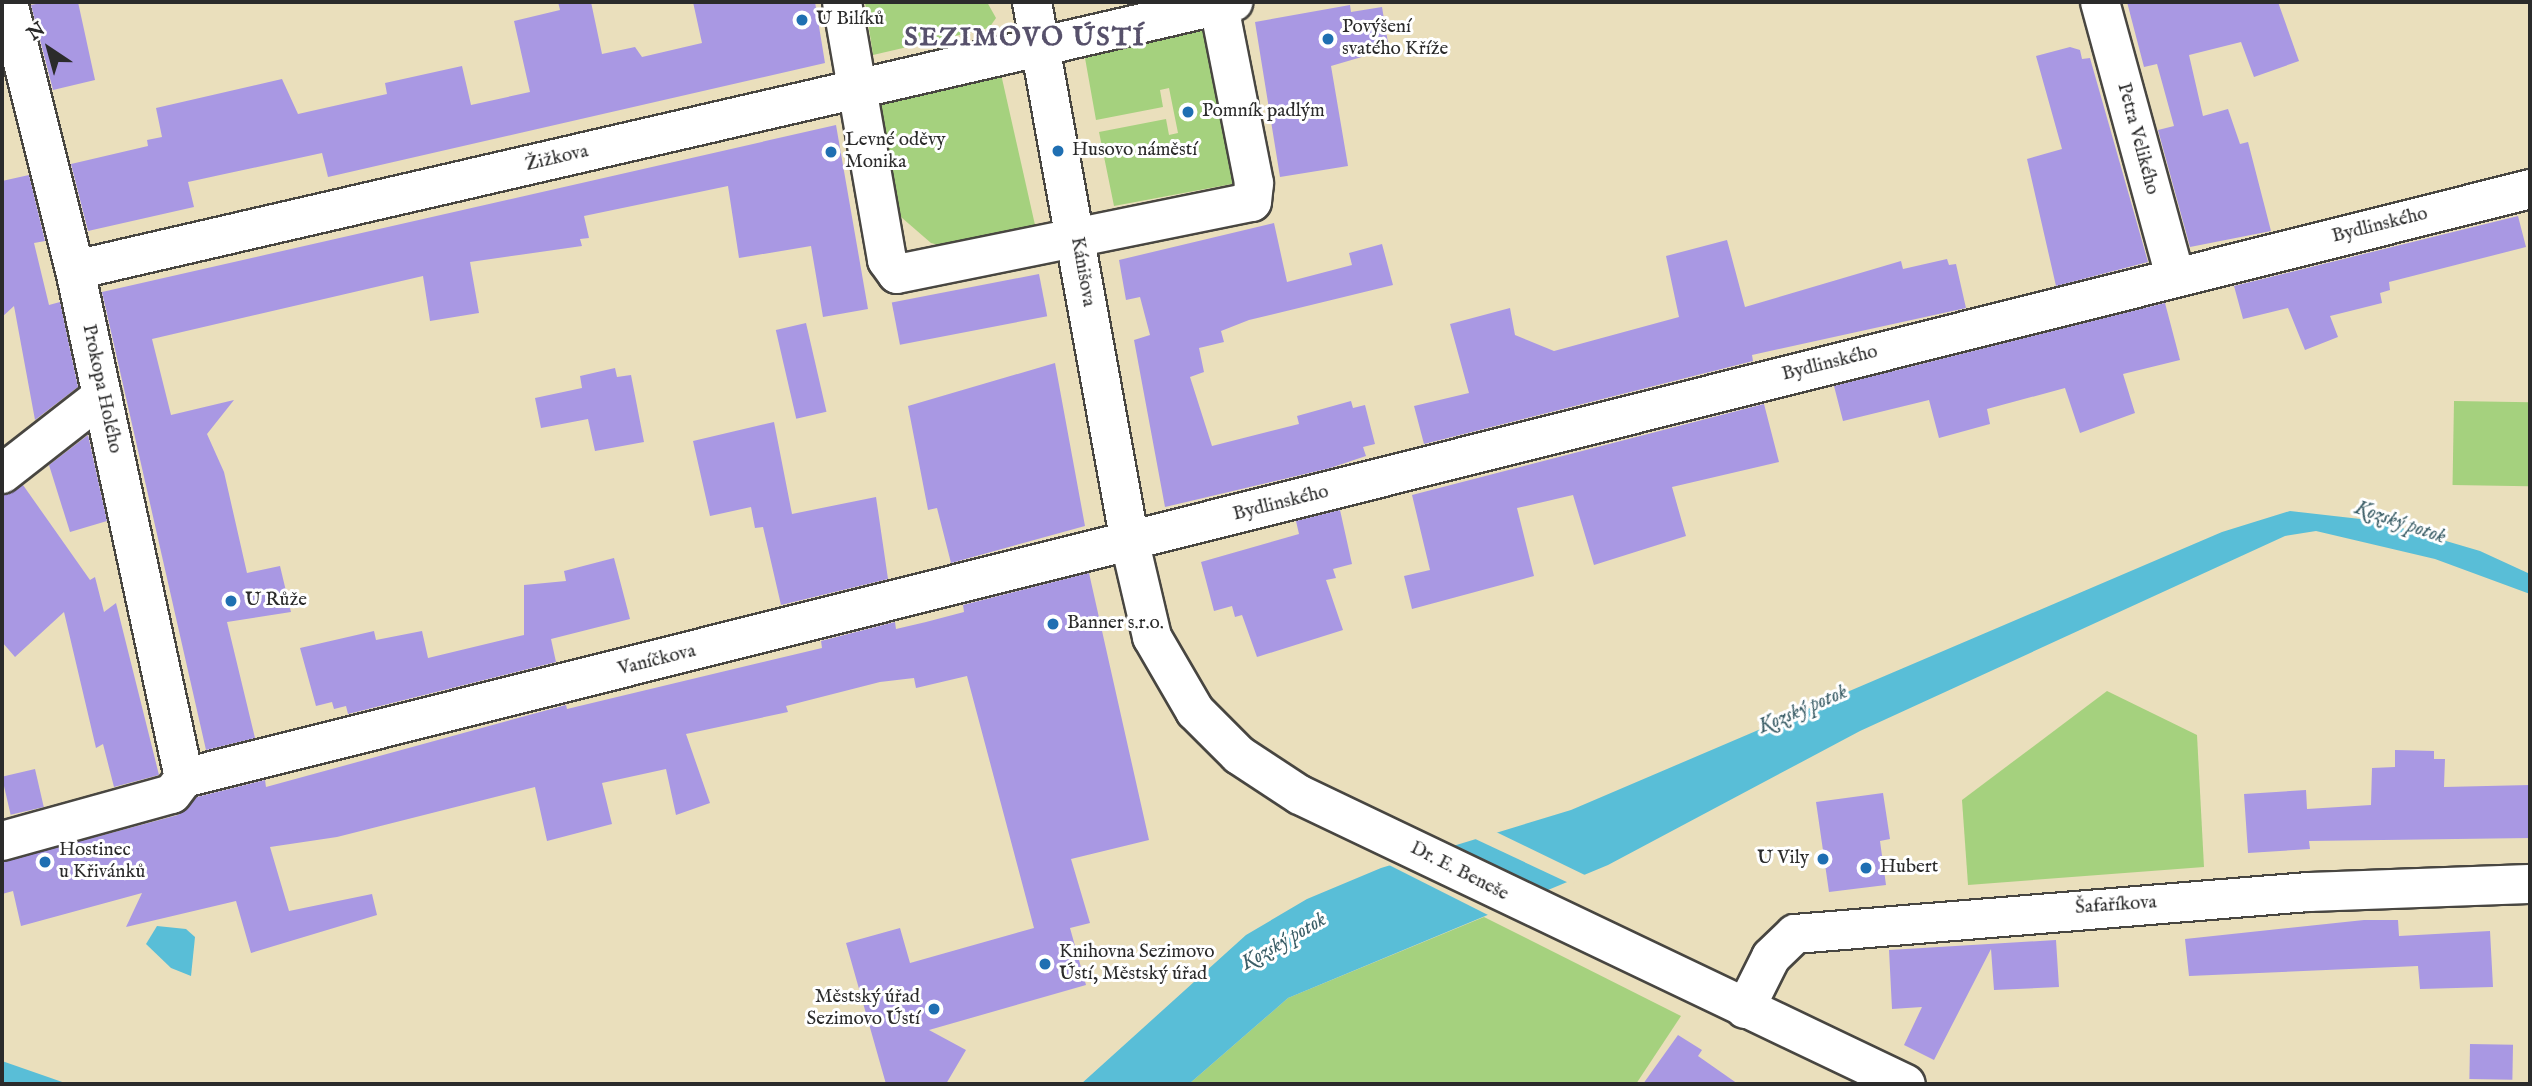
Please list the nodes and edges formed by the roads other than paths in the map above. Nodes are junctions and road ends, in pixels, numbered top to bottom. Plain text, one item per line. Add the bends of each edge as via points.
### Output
1 (8, 2) edge
2 (842, 2) edge
3 (1032, 2) edge
4 (2100, 2) edge
5 (1223, 4) edge
6 (1039, 48) junction
7 (857, 90) junction
8 (2530, 189) edge
9 (1076, 240) junction
10 (75, 270) junction
11 (2175, 277) junction
12 (102, 396) junction
13 (2, 474) edge
14 (1130, 542) junction
15 (184, 778) junction
16 (2, 841) edge
17 (2530, 884) edge
18 (1745, 1009) junction
19 (1906, 1084) edge

1 - 10 street, Prokopa Holého
2 - 7 street
3 - 6 street, Kánišova
4 - 11 street, Petra Velikého
5 - 6 street, Žižkova
5 - 9 street via 1255,198 1243,206
6 - 7 street, Žižkova
6 - 9 street, Kánišova
7 - 9 street via 894,273
7 - 10 street, Žižkova
8 - 11 street, Bydlinského
9 - 14 street, Kánišova
10 - 12 street, Prokopa Holého
11 - 14 street, Bydlinského
12 - 13 street
12 - 15 street, Prokopa Holého
14 - 15 street, Vaníčkova
14 - 18 street, Dr. E. Beneše via 1152,637 1216,736 1281,784 1589,938
15 - 16 street via 172,794
17 - 18 street, Šafaříkova via 2308,892 1795,934 1771,957
18 - 19 street, Dr. E. Beneše

